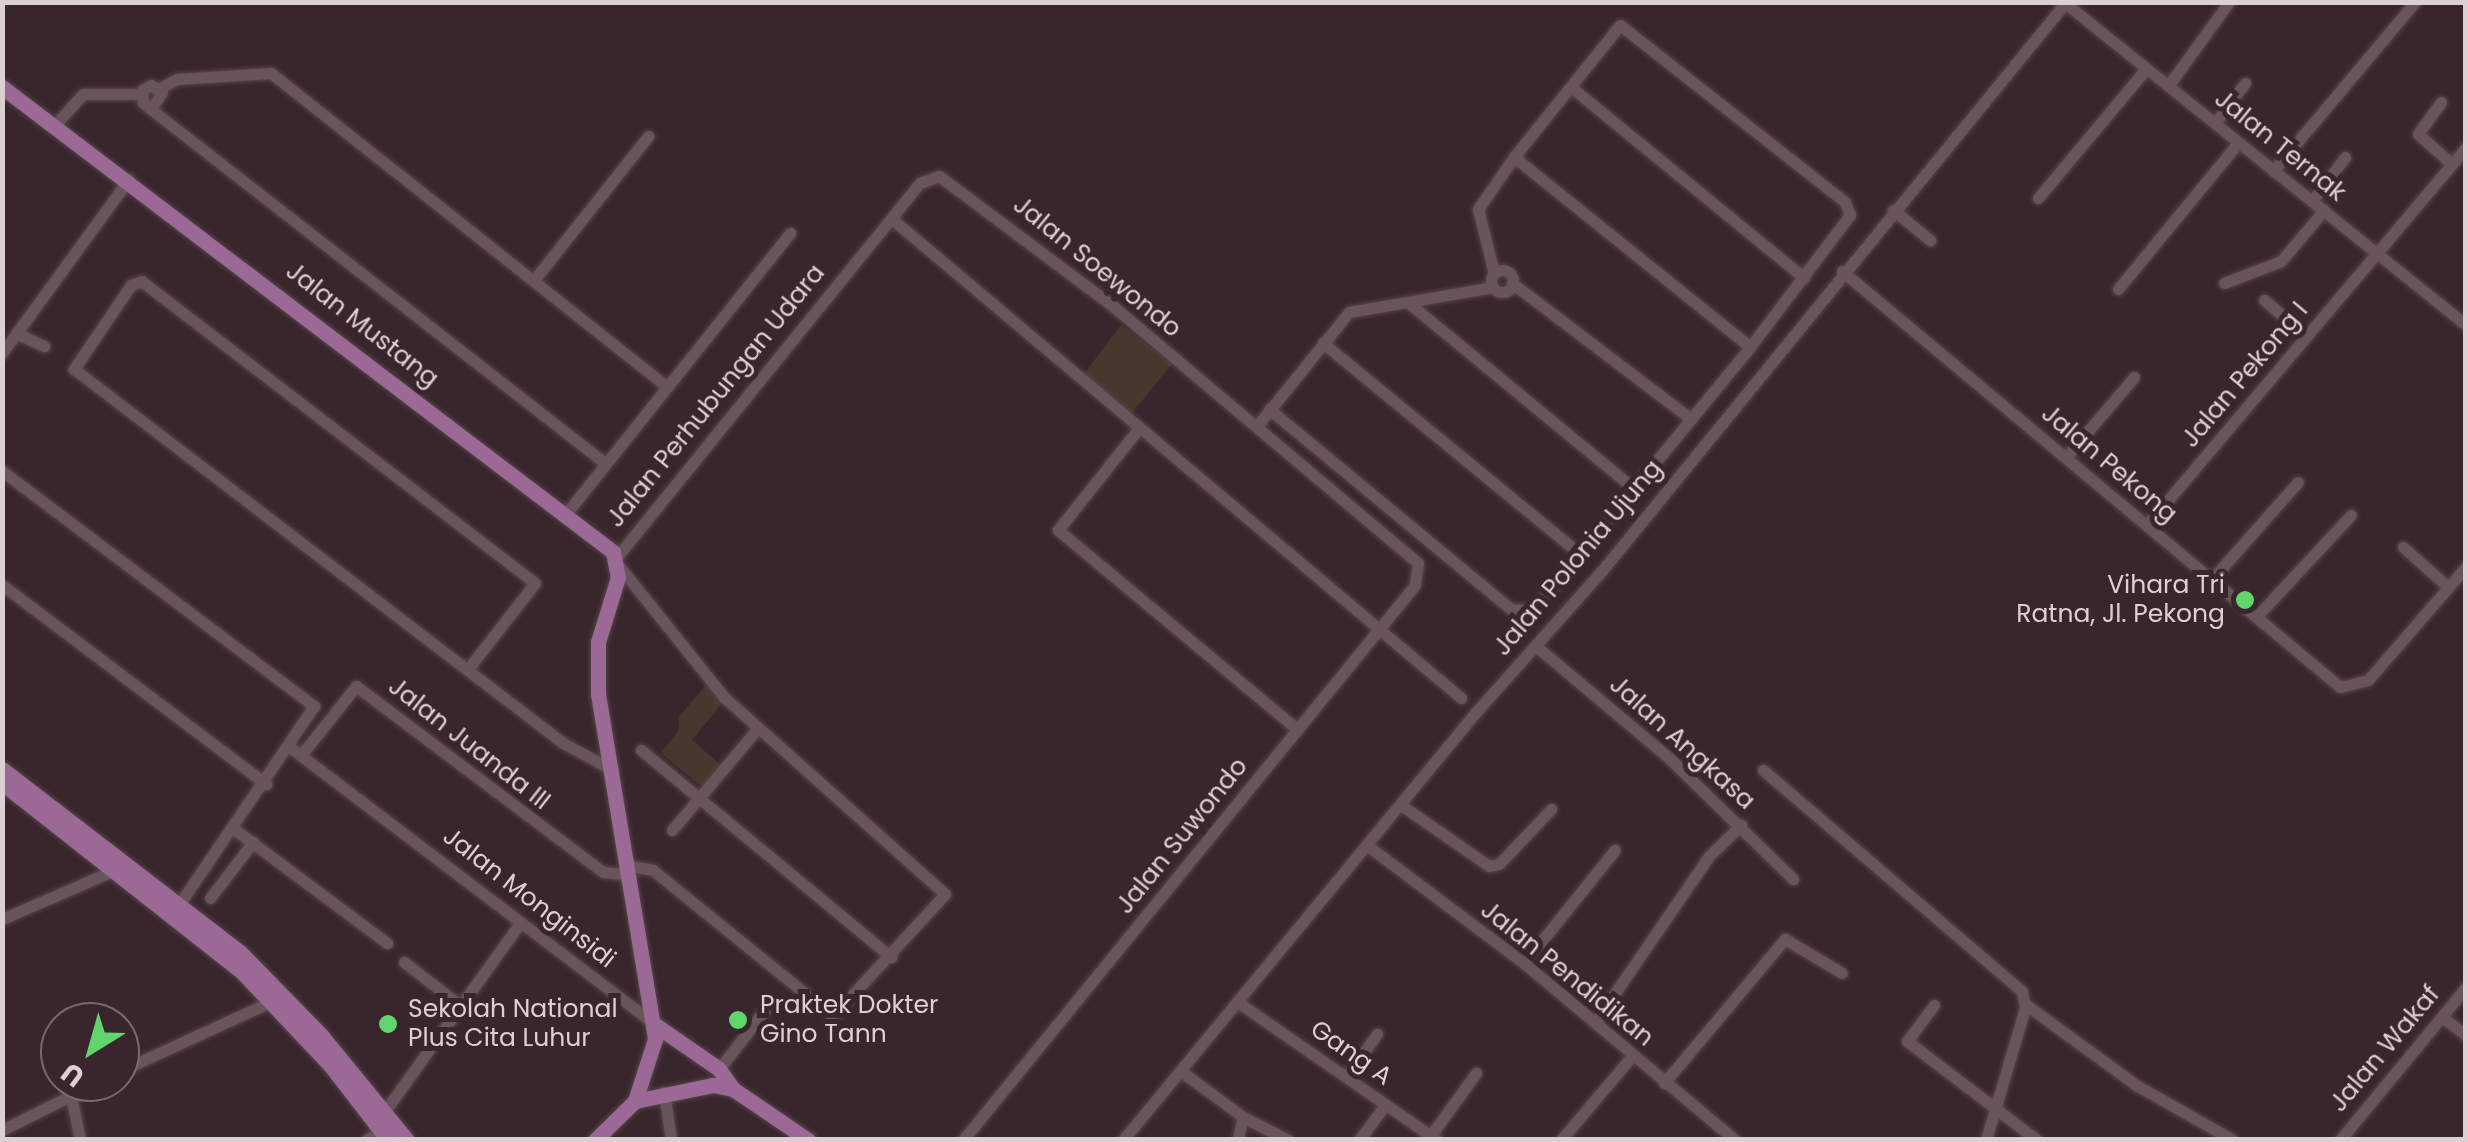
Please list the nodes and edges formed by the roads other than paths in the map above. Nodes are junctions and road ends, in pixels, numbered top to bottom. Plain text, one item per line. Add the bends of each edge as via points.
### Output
1 (2229, 2) edge
2 (2414, 2) edge
3 (2066, 3) edge
4 (2146, 69) junction
5 (2, 75) edge
6 (2245, 83) dead end
7 (1570, 86) junction
8 (2168, 86) junction
9 (2, 87) edge
10 (160, 88) junction
11 (140, 94) junction
12 (2440, 102) dead end
13 (152, 107) junction
14 (56, 124) junction
15 (2215, 124) junction
16 (648, 136) dead end
17 (2238, 142) junction
18 (2466, 147) edge
19 (1514, 157) junction
20 (2345, 157) dead end
21 (2452, 164) junction
22 (2274, 170) junction
23 (927, 176) joint
24 (128, 179) junction
25 (2038, 198) dead end
26 (2312, 201) junction
27 (1893, 210) junction
28 (2324, 210) junction
29 (892, 219) junction
30 (790, 233) dead end
31 (1930, 240) dead end
32 (2376, 253) junction
33 (1842, 270) junction
34 (1494, 273) junction
35 (1804, 278) junction
36 (534, 280) junction
37 (1512, 283) junction
38 (2224, 283) dead end
39 (1493, 287) junction
40 (2118, 289) dead end
41 (2264, 300) dead end
42 (1410, 304) junction
43 (2466, 325) edge
44 (18, 334) junction
45 (2306, 336) junction
46 (1323, 343) junction
47 (44, 346) dead end
48 (1750, 347) junction
49 (2, 353) edge
50 (2134, 377) dead end
51 (666, 386) junction
52 (1269, 409) junction
53 (1691, 419) junction
54 (1257, 426) junction
55 (1139, 428) junction
56 (2066, 457) junction
57 (605, 462) junction
58 (2, 470) edge
59 (2298, 482) dead end
60 (1633, 488) junction
61 (565, 515) junction
62 (2351, 515) dead end
63 (2147, 525) junction
64 (2404, 547) dead end
65 (1580, 554) junction
66 (1414, 557) joint
67 (617, 562) junction
68 (2465, 570) edge
69 (2213, 578) junction
70 (2, 586) edge
71 (2448, 586) junction
72 (2256, 616) junction
73 (1380, 627) junction
74 (1536, 646) junction
75 (468, 670) junction
76 (1461, 698) dead end
77 (758, 728) junction
78 (1298, 730) junction
79 (640, 750) dead end
80 (296, 751) junction
81 (2, 768) edge
82 (613, 770) junction
83 (1764, 770) dead end
84 (2, 783) edge
85 (266, 784) junction
86 (699, 800) junction
87 (1401, 805) junction
88 (1551, 809) dead end
89 (1740, 825) junction
90 (234, 828) junction
91 (672, 830) dead end
92 (253, 842) junction
93 (1368, 846) junction
94 (1615, 850) dead end
95 (116, 869) junction
96 (630, 871) junction
97 (1793, 879) dead end
98 (210, 898) dead end
99 (180, 903) junction
100 (2, 919) edge
101 (520, 923) junction
102 (387, 943) dead end
103 (890, 958) junction
104 (404, 962) dead end
105 (1524, 964) junction
106 (1842, 972) dead end
107 (2466, 988) edge
108 (272, 1001) junction
109 (1239, 1003) junction
110 (2025, 1004) junction
111 (1934, 1005) dead end
112 (461, 1006) junction
113 (765, 1010) dead end
114 (2442, 1017) junction
115 (1595, 1022) junction
116 (654, 1024) junction
117 (1377, 1034) dead end
118 (2466, 1035) edge
119 (1632, 1056) junction
120 (140, 1061) edge
121 (719, 1069) junction
122 (1182, 1072) junction
123 (1476, 1073) dead end
124 (1347, 1076) junction
125 (1664, 1083) junction
126 (733, 1089) junction
127 (664, 1092) junction
128 (59, 1102) edge
129 (72, 1102) edge
130 (635, 1102) junction
131 (1385, 1104) junction
132 (1995, 1105) junction
133 (385, 1111) junction
134 (1243, 1117) junction
135 (2, 1130) edge
136 (385, 1135) edge
137 (1434, 1137) edge
138 (1238, 1138) edge
139 (80, 1140) edge
140 (366, 1140) edge
141 (407, 1140) edge
142 (595, 1140) edge
143 (671, 1140) edge
144 (808, 1140) edge
145 (963, 1140) edge
146 (1122, 1140) edge
147 (1288, 1140) edge
148 (1358, 1140) edge
149 (1560, 1140) edge
150 (1735, 1140) edge
151 (1986, 1140) edge
152 (2037, 1140) edge
153 (2232, 1140) edge
154 (2340, 1140) edge

1 - 8 street
2 - 22 street
3 - 4 street, Jalan Ternak
3 - 27 street, Jalan Polonia Ujung
4 - 8 street, Jalan Ternak
4 - 25 street
5 - 14 main road, Jalan Mustang
6 - 15 street
7 - 19 street
7 - 35 street
7 - 35 street via 1612,30 1624,25 1754,128 1850,210
8 - 15 street, Jalan Ternak
9 - 14 main road, Jalan Mustang
10 - 11 street via 146,86
10 - 13 street via 161,102
10 - 36 street via 177,79 270,73
11 - 13 street
11 - 14 street via 83,94
12 - 21 street via 2418,134
13 - 57 street
14 - 24 main road, Jalan Mustang
15 - 17 street, Jalan Ternak
16 - 36 street
17 - 22 street, Jalan Ternak
17 - 40 street
18 - 21 street, Jalan Pekong I
19 - 34 street via 1478,209
19 - 48 street
20 - 26 street
21 - 32 street, Jalan Pekong I
22 - 26 street, Jalan Ternak
23 - 29 street, Jalan Perhubungan Udara
23 - 54 street, Jalan Soewondo via 952,181
24 - 44 street
24 - 61 main road, Jalan Mustang
26 - 28 street, Jalan Ternak
27 - 31 street
27 - 33 street, Jalan Polonia Ujung
28 - 32 street, Jalan Ternak
28 - 38 street via 2282,261
29 - 55 street
29 - 67 street, Jalan Perhubungan Udara
30 - 51 street
32 - 43 street, Jalan Ternak
32 - 45 street, Jalan Pekong I
33 - 56 street, Jalan Pekong
33 - 74 street, Jalan Polonia Ujung
34 - 37 street via 1507,272
34 - 39 street
35 - 48 street
36 - 51 street
37 - 39 street via 1502,292
37 - 53 street
39 - 42 street
41 - 45 street
42 - 46 street via 1354,309
42 - 60 street
44 - 47 street
44 - 49 street
45 - 63 street, Jalan Pekong I
46 - 52 street
46 - 65 street
48 - 53 street
50 - 56 street
51 - 57 street
52 - 54 street
52 - 65 street via 1512,610 1534,609
53 - 60 street
54 - 66 street, Jalan Soewondo
55 - 73 street
55 - 78 street via 1058,530
56 - 63 street, Jalan Pekong
57 - 61 street
58 - 80 street via 312,702
59 - 69 street
60 - 65 street
61 - 67 main road, Jalan Mustang
62 - 72 street
63 - 69 street, Jalan Pekong
64 - 71 street
66 - 73 street, Jalan Suwondo via 1419,578
67 - 77 street via 724,697
67 - 82 main road, Jalan Perhubungan Udara via 598,642 598,694
68 - 71 street
69 - 72 street, Jalan Pekong
70 - 85 street
71 - 72 street, Jalan Pekong via 2376,671 2350,688 2331,681
73 - 76 street
73 - 78 street, Jalan Suwondo
74 - 87 street, Jalan Polonia Ujung
74 - 89 street, Jalan Angkasa
75 - 75 street via 535,583 158,293 135,282 74,369
75 - 82 street via 562,743
77 - 86 street
77 - 103 street via 944,891
78 - 145 street, Jalan Suwondo
79 - 86 street
80 - 85 street
80 - 96 street, Jalan Juanda III via 356,686 603,872
80 - 101 street, Jalan Monginsidi
81 - 99 main road
82 - 96 main road, Jalan Perhubungan Udara
83 - 110 street via 2019,988
84 - 95 main road
85 - 90 street
86 - 91 street
86 - 103 street
87 - 88 street via 1489,866 1499,864
87 - 93 street, Jalan Polonia Ujung
89 - 97 street, Jalan Angkasa
89 - 115 street via 1709,856
90 - 92 street
90 - 99 street
92 - 98 street
92 - 102 street
93 - 105 street, Jalan Pendidikan
93 - 109 street, Jalan Polonia Ujung
94 - 105 street
95 - 100 street
95 - 108 main road
96 - 103 street via 653,870 830,1015
96 - 116 main road, Jalan Perhubungan Udara
99 - 133 main road via 270,982
101 - 112 street
101 - 116 street, Jalan Monginsidi
104 - 112 street
105 - 115 street, Jalan Pendidikan
106 - 125 street via 1785,938
107 - 114 street, Jalan Wakaf
108 - 120 street
108 - 136 main road
109 - 122 street, Jalan Polonia Ujung
109 - 124 street, Gang A
110 - 132 street
110 - 153 street via 2136,1085 2198,1114
111 - 132 street via 1906,1041
112 - 133 street
113 - 121 street
114 - 118 street
114 - 154 street, Jalan Wakaf
115 - 119 street, Jalan Pendidikan
116 - 121 main road, Jalan Monginsidi
116 - 130 main road, Jalan Perhubungan Udara via 653,1054
117 - 124 street
119 - 125 street, Jalan Pendidikan
119 - 149 street
121 - 126 main road, Jalan Monginsidi
122 - 134 street
122 - 146 street, Jalan Polonia Ujung
123 - 137 street
124 - 131 street, Gang A
125 - 150 street, Jalan Pendidikan
126 - 127 main road
126 - 144 main road, Jalan Monginsidi
127 - 130 main road
127 - 143 street
128 - 135 street
129 - 139 street
130 - 142 main road
131 - 137 street, Gang A
131 - 148 street
132 - 151 street
132 - 152 street
133 - 141 main road
134 - 138 street
134 - 147 street
136 - 140 street

